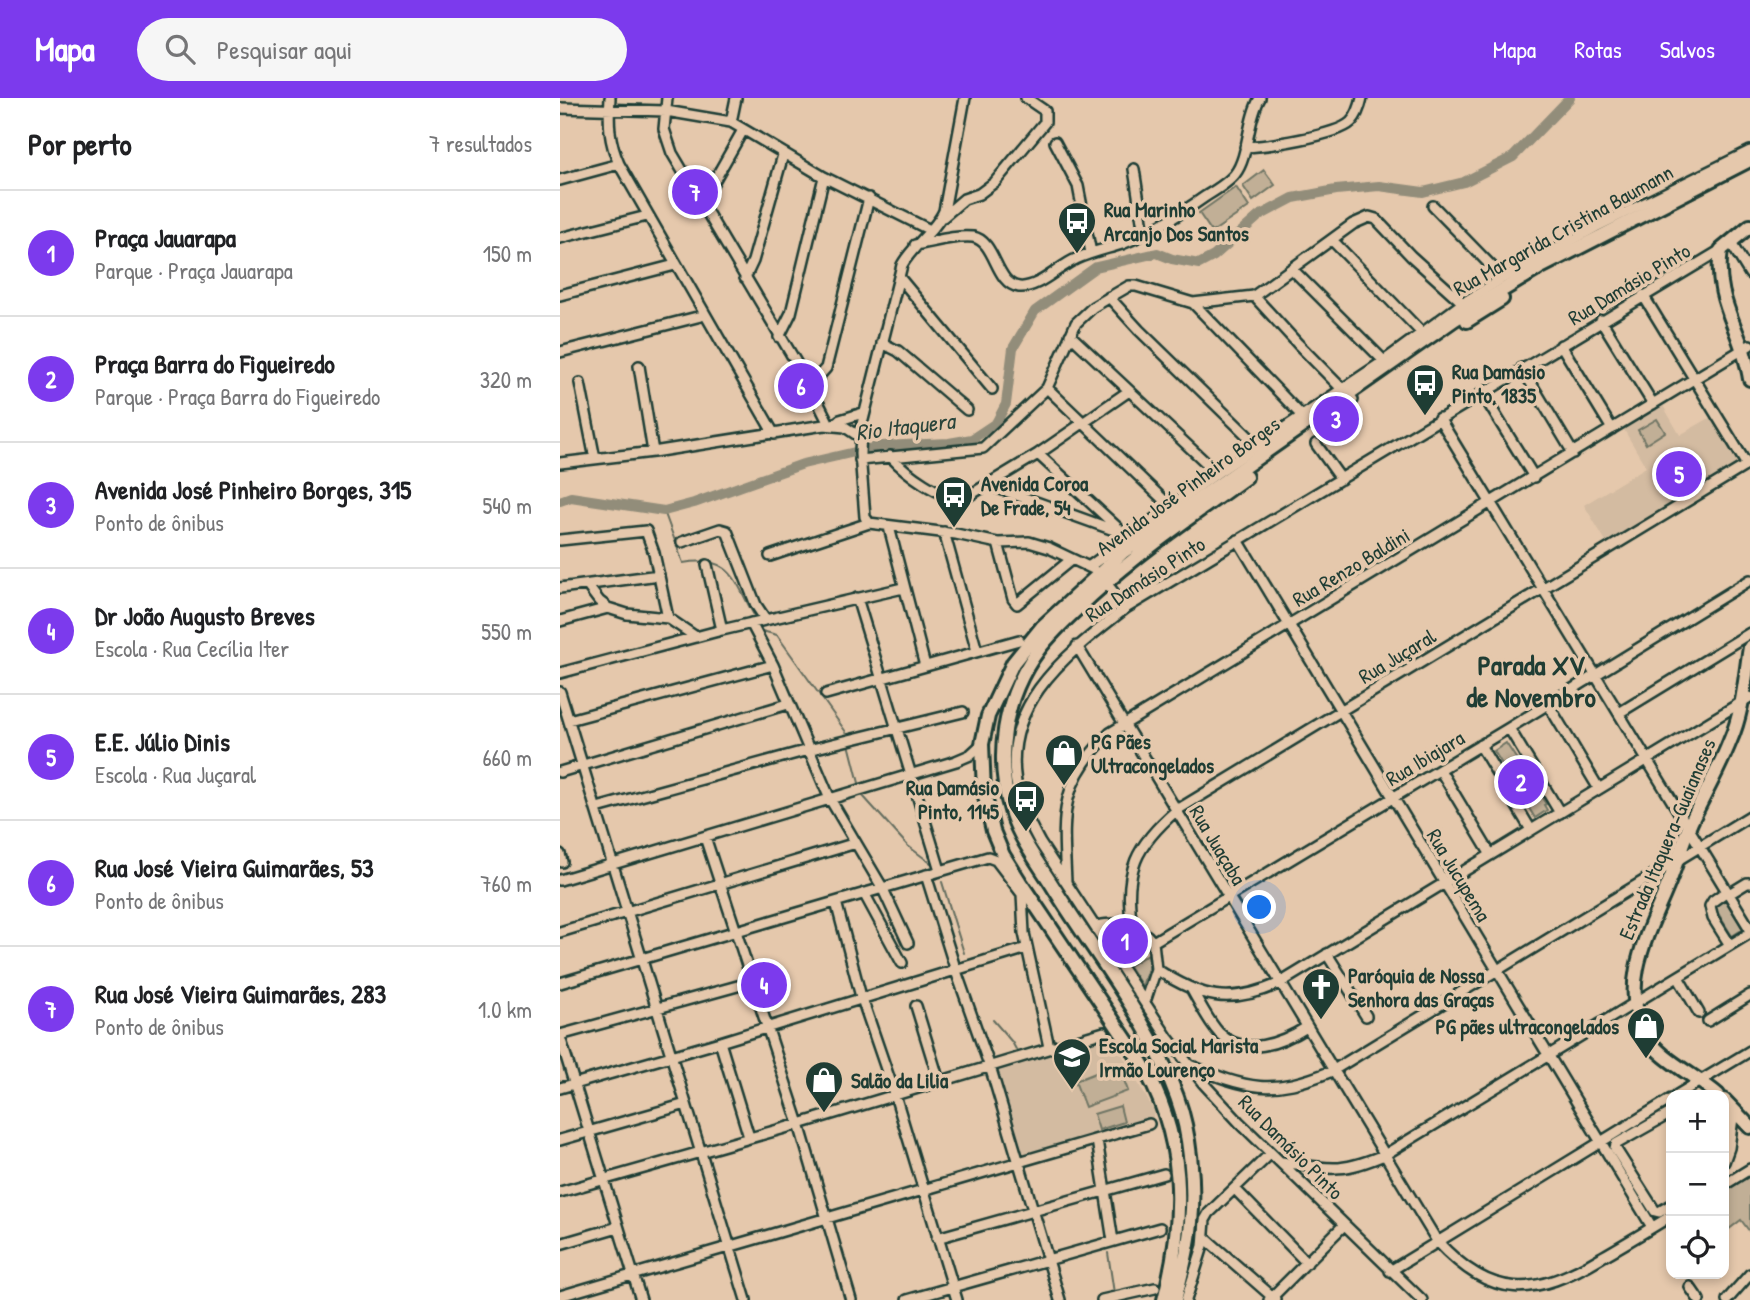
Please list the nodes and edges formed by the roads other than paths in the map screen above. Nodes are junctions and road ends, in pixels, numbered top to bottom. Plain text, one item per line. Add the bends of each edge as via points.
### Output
1 (610, 98) edge
2 (667, 98) edge
3 (736, 98) edge
4 (965, 98) edge
5 (1026, 98) edge
6 (1260, 98) edge
7 (1362, 98) edge
8 (560, 107) edge
9 (609, 110) junction
10 (666, 111) junction
11 (731, 122) junction
12 (743, 130) junction
13 (1055, 142) dead end
14 (1245, 147) junction
15 (1750, 150) edge
16 (783, 155) junction
17 (1750, 160) edge
18 (618, 164) junction
19 (1134, 169) dead end
20 (1750, 169) edge
21 (824, 177) junction
22 (560, 180) edge
23 (869, 198) junction
24 (701, 204) junction
25 (1433, 206) dead end
26 (647, 216) junction
27 (941, 218) junction
28 (1750, 226) edge
29 (930, 230) junction
30 (1144, 234) junction
31 (560, 238) edge
32 (1332, 240) junction
33 (915, 246) junction
34 (1726, 246) junction
35 (1091, 253) junction
36 (675, 265) junction
37 (1292, 269) junction
38 (1750, 274) edge
39 (899, 277) junction
40 (745, 278) junction
41 (1503, 278) junction
42 (560, 295) edge
43 (1643, 295) junction
44 (1254, 296) junction
45 (1109, 297) junction
46 (1193, 303) junction
47 (1463, 303) junction
48 (705, 315) junction
49 (1601, 320) junction
50 (1422, 333) junction
51 (1070, 335) junction
52 (779, 337) junction
53 (882, 343) junction
54 (1560, 345) junction
55 (1746, 348) edge
56 (560, 352) edge
57 (1384, 361) junction
58 (639, 366) dead end
59 (1522, 368) junction
60 (1694, 379) junction
61 (1750, 379) edge
62 (580, 383) dead end
63 (810, 386) junction
64 (1047, 388) junction
65 (992, 389) dead end
66 (1129, 391) junction
67 (1482, 393) junction
68 (1348, 394) junction
69 (1653, 404) junction
70 (967, 410) dead end
71 (863, 413) junction
72 (1303, 416) junction
73 (1439, 418) junction
74 (1085, 422) junction
75 (832, 424) junction
76 (1612, 429) junction
77 (774, 434) junction
78 (860, 439) junction
79 (1316, 444) dead end
80 (1258, 446) junction
81 (653, 453) junction
82 (1573, 453) junction
83 (1038, 454) junction
84 (890, 456) junction
85 (860, 457) junction
86 (595, 459) junction
87 (560, 463) edge
88 (1749, 464) edge
89 (1217, 473) junction
90 (1534, 477) junction
91 (1341, 479) junction
92 (989, 485) junction
93 (1491, 502) junction
94 (1171, 507) junction
95 (869, 523) junction
96 (889, 527) junction
97 (908, 529) junction
98 (944, 532) junction
99 (1125, 536) junction
100 (560, 540) edge
101 (1238, 540) junction
102 (682, 542) dead end
103 (998, 543) junction
104 (894, 545) junction
105 (770, 556) dead end
106 (1072, 559) junction
107 (707, 565) dead end
108 (1099, 574) junction
109 (659, 576) junction
110 (1750, 580) edge
111 (587, 585) junction
112 (560, 588) edge
113 (903, 588) junction
114 (1544, 588) junction
115 (857, 598) junction
116 (1126, 607) junction
117 (608, 608) junction
118 (668, 618) junction
119 (560, 621) edge
120 (758, 622) junction
121 (1288, 625) junction
122 (722, 630) junction
123 (1750, 633) edge
124 (696, 636) junction
125 (1019, 640) dead end
126 (1077, 646) junction
127 (1750, 648) edge
128 (977, 651) junction
129 (773, 665) junction
130 (925, 666) junction
131 (560, 673) edge
132 (1595, 675) junction
133 (882, 678) junction
134 (560, 692) edge
135 (826, 694) dead end
136 (1746, 699) edge
137 (788, 704) junction
138 (1548, 704) junction
139 (1340, 711) junction
140 (963, 712) dead end
141 (1619, 713) junction
142 (569, 720) junction
143 (1125, 724) junction
144 (1509, 728) junction
145 (896, 729) junction
146 (982, 744) junction
147 (1480, 745) junction
148 (808, 750) junction
149 (1647, 760) junction
150 (956, 761) junction
151 (583, 764) junction
152 (1440, 770) junction
153 (560, 772) edge
154 (982, 772) junction
155 (909, 775) junction
156 (1599, 789) junction
157 (1392, 798) junction
158 (830, 799) junction
159 (597, 808) junction
160 (1177, 810) junction
161 (1560, 813) junction
162 (1750, 816) edge
163 (1688, 829) junction
164 (1531, 830) junction
165 (705, 837) junction
166 (856, 843) junction
167 (1700, 847) junction
168 (1491, 855) junction
169 (1676, 862) junction
170 (613, 865) junction
171 (939, 871) junction
172 (927, 874) junction
173 (560, 880) edge
174 (1066, 882) junction
175 (1444, 883) junction
176 (1750, 883) edge
177 (721, 884) junction
178 (882, 887) junction
179 (1024, 892) junction
180 (1728, 892) junction
181 (864, 893) junction
182 (1228, 896) junction
183 (836, 902) junction
184 (627, 912) junction
185 (1095, 926) junction
186 (1132, 926) junction
187 (737, 931) junction
188 (1750, 931) edge
189 (560, 932) edge
190 (1153, 942) junction
191 (908, 943) dead end
192 (1730, 945) junction
193 (1027, 948) junction
194 (1327, 954) junction
195 (642, 960) junction
196 (902, 963) dead end
197 (1156, 969) junction
198 (1496, 970) junction
199 (956, 971) junction
200 (1678, 976) junction
201 (752, 982) junction
202 (560, 983) edge
203 (1280, 983) junction
204 (1192, 990) junction
205 (1750, 995) edge
206 (862, 999) junction
207 (1145, 1002) junction
208 (1636, 1002) junction
209 (916, 1006) dead end
210 (656, 1008) junction
211 (1699, 1013) dead end
212 (1366, 1016) dead end
213 (1708, 1020) dead end
214 (1307, 1027) junction
215 (767, 1028) junction
216 (1104, 1032) dead end
217 (560, 1036) edge
218 (720, 1042) junction
219 (1049, 1047) junction
220 (1750, 1051) edge
221 (671, 1056) junction
222 (1548, 1056) junction
223 (1187, 1065) junction
224 (988, 1067) junction
225 (1333, 1070) junction
226 (939, 1081) junction
227 (1702, 1081) junction
228 (575, 1084) junction
229 (560, 1088) edge
230 (1686, 1090) edge
231 (1712, 1090) edge
232 (895, 1095) junction
233 (1666, 1102) edge
234 (686, 1104) junction
235 (1729, 1106) edge
236 (1666, 1116) edge
237 (799, 1124) junction
238 (1149, 1124) dead end
239 (1750, 1128) edge
240 (589, 1131) junction
241 (749, 1137) junction
242 (560, 1140) edge
243 (1097, 1140) junction
244 (1601, 1141) junction
245 (700, 1151) junction
246 (1271, 1153) junction
247 (1385, 1155) junction
248 (1281, 1161) junction
249 (1019, 1164) junction
250 (1750, 1169) edge
251 (1164, 1174) dead end
252 (604, 1180) junction
253 (1729, 1182) edge
254 (1235, 1189) junction
255 (1105, 1190) junction
256 (924, 1191) junction
257 (560, 1192) edge
258 (1666, 1208) edge
259 (1033, 1211) junction
260 (827, 1217) junction
261 (1666, 1219) edge
262 (1344, 1225) junction
263 (618, 1227) junction
264 (1653, 1227) junction
265 (1160, 1228) dead end
266 (1204, 1237) junction
267 (937, 1238) junction
268 (1113, 1241) junction
269 (1437, 1241) junction
270 (560, 1244) edge
271 (731, 1247) junction
272 (1048, 1259) junction
273 (1307, 1263) junction
274 (1390, 1271) junction
275 (1750, 1274) edge
276 (633, 1276) junction
277 (953, 1287) junction
278 (1690, 1287) dead end
279 (1155, 1288) dead end
280 (586, 1290) junction
281 (560, 1296) edge
282 (1273, 1299) edge
283 (589, 1300) edge
284 (640, 1300) edge
285 (746, 1300) edge
286 (851, 1300) edge
287 (907, 1300) edge
288 (957, 1300) edge
289 (1060, 1300) edge
290 (1102, 1300) edge
291 (1164, 1300) edge
292 (1175, 1300) edge
293 (1186, 1300) edge
294 (1423, 1300) edge
295 (1699, 1300) edge
296 (1727, 1300) edge

1 - 9 street
2 - 10 street
3 - 11 street
4 - 27 street
5 - 27 street via 1045,111 1045,122 995,182
6 - 14 street
7 - 14 street via 1355,117 1344,127
8 - 9 street
9 - 10 street
9 - 18 street via 611,146
10 - 11 street
10 - 24 street via 667,142
11 - 12 street
12 - 16 street
12 - 24 street
13 - 35 street via 1078,186
14 - 30 street via 1238,170 1227,182
15 - 41 street, Rua Margarida Cristina Baumann
16 - 21 street
16 - 40 street
17 - 68 main road, Avenida José Pinheiro Borges via 1512,283
18 - 22 street
18 - 26 street
19 - 30 street
20 - 68 main road, Avenida José Pinheiro Borges via 1524,286
21 - 23 street
21 - 52 street via 791,313
23 - 29 street
23 - 63 street via 826,368
24 - 40 street
25 - 41 street
26 - 31 street
26 - 36 street
27 - 29 street
28 - 34 main road
29 - 33 street
30 - 35 street
32 - 37 street
32 - 47 street via 1362,219 1376,219
32 - 50 street
33 - 35 street via 960,237 978,239 1006,280 1020,287
33 - 39 street
34 - 38 street
34 - 43 street, Rua Damásio Pinto
34 - 55 main road via 1718,268 1721,293
36 - 42 street
36 - 48 street
37 - 44 street
37 - 57 street
39 - 53 street
39 - 65 street
40 - 52 street
41 - 47 street, Rua Margarida Cristina Baumann
43 - 49 street, Rua Damásio Pinto
43 - 60 street
44 - 46 street
44 - 68 street
45 - 46 street via 1136,286
45 - 51 street via 1082,316
45 - 80 street
46 - 72 street
47 - 50 street, Rua Margarida Cristina Baumann
48 - 56 street
48 - 77 street
49 - 54 street, Rua Damásio Pinto
49 - 69 street
50 - 57 street, Rua Margarida Cristina Baumann
51 - 64 street
51 - 66 street
52 - 63 street
53 - 70 street via 898,351
53 - 71 street
54 - 59 street, Rua Damásio Pinto
54 - 76 street
55 - 60 street, Rua Renzo Baldini
55 - 61 main road
57 - 68 street, Rua Margarida Cristina Baumann
58 - 81 street
59 - 67 street, Rua Damásio Pinto
59 - 82 street
60 - 69 street, Rua Renzo Baldini
60 - 88 street
62 - 86 street
63 - 75 street
64 - 74 street
64 - 84 street via 983,448
66 - 74 street
66 - 89 street
67 - 73 street, Rua Damásio Pinto
67 - 90 street
68 - 72 street, Rua Margarida Cristina Baumann
68 - 108 main road, Avenida José Pinheiro Borges via 1137,556
69 - 76 street, Rua Renzo Baldini
71 - 75 street
71 - 78 street
72 - 80 street, Rua Margarida Cristina Baumann
73 - 91 street, Rua Damásio Pinto
73 - 93 street
74 - 83 street
74 - 94 street
75 - 77 street
75 - 78 street
76 - 82 street, Rua Renzo Baldini
77 - 81 street
78 - 85 street
79 - 91 street
80 - 89 street, Rua Margarida Cristina Baumann
81 - 86 street
82 - 90 street, Rua Renzo Baldini
83 - 92 street
83 - 99 street
84 - 85 street
84 - 92 street via 916,479 959,499
85 - 95 street via 863,507
86 - 87 street
88 - 114 street, Rua Juçaral
89 - 94 street, Rua Margarida Cristina Baumann
90 - 93 street, Rua Renzo Baldini
91 - 101 street, Rua Damásio Pinto
92 - 99 street
93 - 114 street
93 - 121 street, Rua Renzo Baldini
94 - 99 street, Rua Margarida Cristina Baumann
95 - 96 street
95 - 105 street
96 - 97 street
96 - 104 street
97 - 98 street
97 - 104 street
98 - 103 street
98 - 128 street
99 - 108 street, Rua Margarida Cristina Baumann
100 - 109 street via 648,532
101 - 116 street, Rua Damásio Pinto
101 - 121 street, Rua Jucupema
102 - 120 street via 720,529 727,531
103 - 106 street via 1039,544
103 - 106 street via 1015,603
104 - 113 street
106 - 108 street
107 - 122 street
108 - 116 street
108 - 146 main road, Avenida José Pinheiro Borges via 1042,626 1013,663 988,716
108 - 292 main road, Avenida José Pinheiro Borges via 1018,685 1005,724 1004,776 1019,831 1149,1036 1178,1100 1192,1197 1188,1245
109 - 111 street
109 - 118 street
110 - 132 street, Rua Ibiajara
111 - 112 street
111 - 117 street
113 - 115 street
113 - 130 street
114 - 132 street
114 - 139 street, Rua Juçaral
115 - 120 street
115 - 133 street
116 - 126 street, Rua Damásio Pinto
117 - 118 street
117 - 119 street
118 - 124 street
120 - 122 street
120 - 129 street
121 - 139 street, Rua Jucupema
121 - 143 street, Rua Renzo Baldini
122 - 124 street
123 - 141 street
124 - 131 street
125 - 128 street
126 - 143 street, Rua Juaçaba
126 - 174 street, Rua Damásio Pinto via 1029,702 1014,761 1027,817
127 - 136 main road, Estrada Itaquera-Guaianases
128 - 130 street
129 - 137 street
129 - 142 street
130 - 133 street
132 - 138 street, Rua Ibiajara
132 - 141 street
133 - 135 street
133 - 145 street
134 - 142 street
136 - 149 street
136 - 163 main road, Estrada Itaquera-Guaianases
137 - 148 street
137 - 151 street
138 - 144 street, Rua Ibiajara
138 - 156 street
139 - 157 street, Rua Jucupema
139 - 160 street, Rua Juçaral
140 - 145 street
141 - 149 street
142 - 151 street
143 - 160 street, Rua Juaçaba
143 - 174 street, Rua Renzo Baldini via 1091,753 1070,790 1063,830
144 - 147 street, Rua Ibiajara
144 - 161 street
145 - 148 street
145 - 155 street
146 - 150 street
146 - 154 main road, Avenida José Pinheiro Borges
147 - 152 street, Rua Ibiajara
147 - 164 street
148 - 158 street
148 - 159 street
149 - 156 street
149 - 163 street
150 - 154 street via 972,761
150 - 155 street
151 - 153 street
151 - 159 street
152 - 157 street, Rua Ibiajara
152 - 168 street
154 - 179 main road, Avenida José Pinheiro Borges via 993,831
155 - 158 street
155 - 171 street
156 - 161 street
157 - 175 street, Rua Jucupema
157 - 182 street, Rua Ibiajara
158 - 165 street
158 - 166 street
159 - 170 street
160 - 182 street, Rua Juaçaba
160 - 186 street, Rua Juçaral via 1148,837 1137,855 1128,894
161 - 164 street
162 - 167 street
163 - 167 street
163 - 169 main road, Estrada Itaquera-Guaianases
164 - 168 street
165 - 170 street
165 - 177 street
166 - 177 street
166 - 178 street
167 - 169 street
167 - 180 street
168 - 175 street
169 - 198 street
169 - 208 main road, Estrada Itaquera-Guaianases via 1639,955
170 - 173 street
170 - 184 street
171 - 172 street
171 - 179 street via 990,857
172 - 178 street
172 - 199 street
174 - 185 street, Rua Damásio Pinto
175 - 194 street
175 - 198 street, Rua Jucupema
176 - 180 street
177 - 184 street
177 - 187 street
178 - 181 street
178 - 191 street
179 - 193 street via 1021,919
179 - 291 main road, Avenida José Pinheiro Borges via 1149,1074 1167,1118 1179,1206
180 - 188 street
180 - 192 street via 1710,906
181 - 183 street
181 - 196 street
182 - 190 street, Rua Ibiajara
182 - 203 street, Rua Juaçaba
183 - 187 street
183 - 206 street
184 - 189 street
184 - 195 street
185 - 186 street
185 - 207 street, Rua Damásio Pinto
186 - 190 street
187 - 195 street
187 - 201 street
188 - 192 street
190 - 197 street
192 - 200 street
193 - 199 street
193 - 219 street
194 - 203 street
194 - 212 street
195 - 202 street
195 - 210 street
197 - 204 street
197 - 207 street
198 - 222 street, Rua Jucupema
198 - 225 street
199 - 206 street
199 - 224 street
200 - 208 street
200 - 211 street
201 - 210 street
201 - 215 street
203 - 204 street via 1230,996
203 - 214 street, Rua Juaçaba
204 - 214 street via 1218,1031 1241,1044 1266,1046
205 - 213 street
206 - 215 street
206 - 232 street
207 - 223 street, Rua Damásio Pinto
208 - 222 street
208 - 227 main road, Estrada Itaquera-Guaianases via 1652,1045
209 - 226 street
210 - 217 street
210 - 221 street
214 - 225 street, Rua Juaçaba
215 - 218 street
215 - 237 street
216 - 219 street
217 - 228 street
218 - 221 street
218 - 241 street
219 - 224 street
220 - 227 street
221 - 228 street
221 - 234 street
222 - 244 street, Rua Jucupema
222 - 247 street
223 - 225 street via 1259,1088 1298,1084
223 - 246 street, Rua Damásio Pinto
224 - 226 street
224 - 249 street
225 - 247 street, Rua Juaçaba
226 - 232 street
227 - 230 street
227 - 231 main road, Estrada Itaquera-Guaianases
228 - 229 street
228 - 240 street
232 - 237 street
232 - 256 street
233 - 244 street
234 - 240 street
234 - 245 street
235 - 239 main road, Estrada Itaquera-Guaianases
236 - 258 street via 1615,1148 1655,1211
237 - 241 street
237 - 260 street
238 - 243 street
240 - 242 street
240 - 252 street
241 - 245 street
243 - 249 street
243 - 255 street
244 - 264 street, Rua Jucupema
244 - 269 street
245 - 252 street
245 - 271 street
246 - 248 street, Rua Damásio Pinto
246 - 254 street
247 - 248 street via 1332,1170
247 - 269 street, Rua Juaçaba
248 - 262 street, Rua Damásio Pinto
249 - 256 street
249 - 259 street
250 - 253 street
251 - 255 street
252 - 257 street
252 - 263 street
254 - 266 street via 1209,1213
254 - 273 street
255 - 259 street
255 - 268 street
256 - 260 street
256 - 267 street
259 - 267 street
259 - 272 street
260 - 271 street
260 - 286 street
261 - 264 street, Rua Juaçaba
262 - 273 street
262 - 274 street, Rua Damásio Pinto
263 - 270 street
263 - 276 street
264 - 269 street, Rua Juaçaba via 1580,1270 1529,1288 1505,1288 1470,1273
265 - 268 street
266 - 282 street
266 - 293 street
267 - 277 street
268 - 272 street
269 - 274 street
271 - 276 street
271 - 285 street
272 - 277 street
272 - 289 street
273 - 282 street
274 - 294 street, Rua Damásio Pinto
275 - 296 street
276 - 280 street
276 - 284 street
277 - 287 street
277 - 288 street
278 - 295 street
279 - 290 street
280 - 281 street
280 - 283 street

